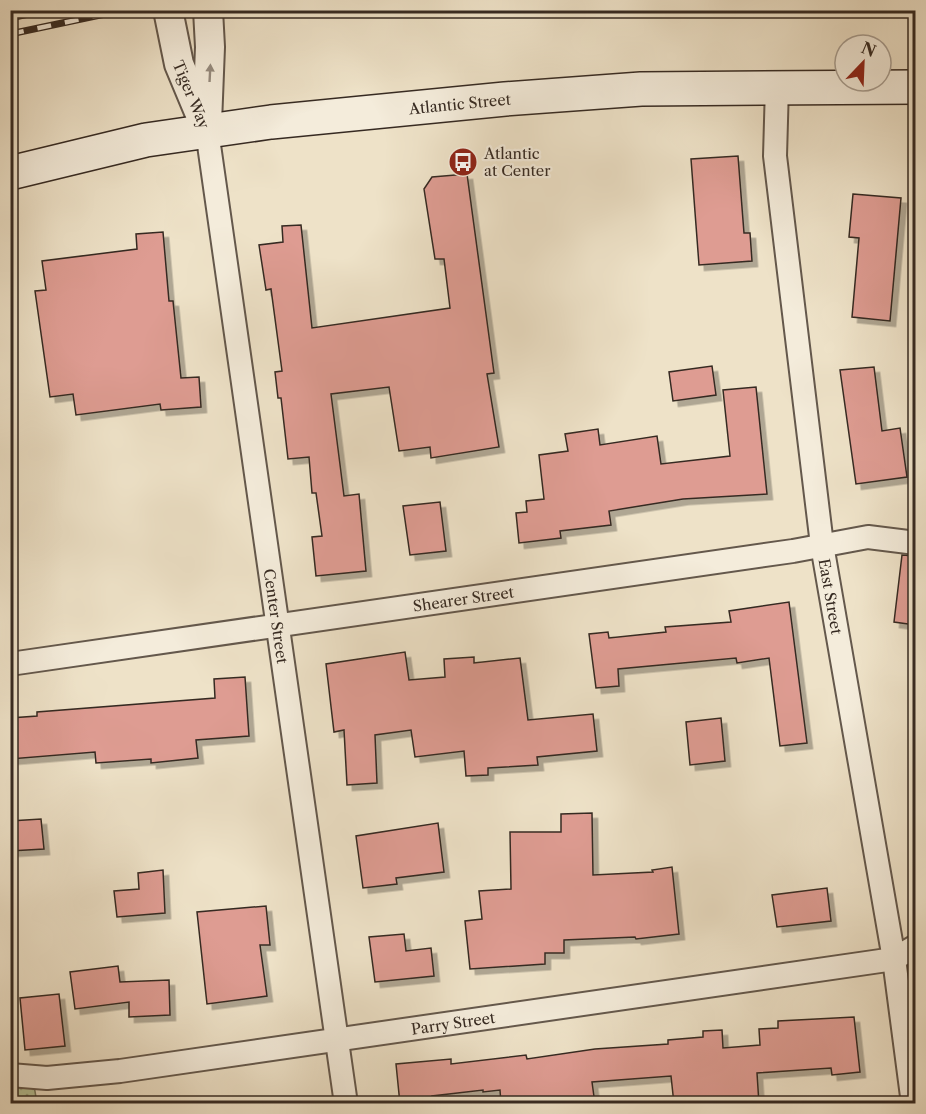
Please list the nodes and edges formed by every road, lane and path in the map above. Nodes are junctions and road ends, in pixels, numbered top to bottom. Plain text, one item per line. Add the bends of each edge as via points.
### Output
1 (168, 10) edge
2 (208, 10) edge
3 (777, 86) junction
4 (915, 87) edge
5 (207, 131) junction
6 (10, 173) edge
7 (915, 543) edge
8 (822, 545) junction
9 (277, 624) junction
10 (10, 664) edge
11 (915, 946) edge
12 (894, 959) junction
13 (337, 1039) junction
14 (10, 1076) edge
15 (346, 1104) edge
16 (913, 1104) edge

1 - 5 street, Tiger Way via 179,64
5 -> 2 street, Tiger Way
3 - 4 main road, Atlantic Street
3 - 5 main road, Atlantic Street via 641,89 505,99
3 - 8 street, East Street via 775,156
5 - 6 main road, Atlantic Street via 146,140
5 - 9 street, Center Street
7 - 8 street, Shearer Street via 868,537
8 - 9 street, Shearer Street
8 - 12 street, East Street
9 - 10 street, Shearer Street
9 - 13 street, Center Street
11 - 12 street
12 - 13 street, Parry Street
12 - 16 street, East Street
13 - 14 street, Parry Street via 81,1076
13 - 15 street, Center Street

